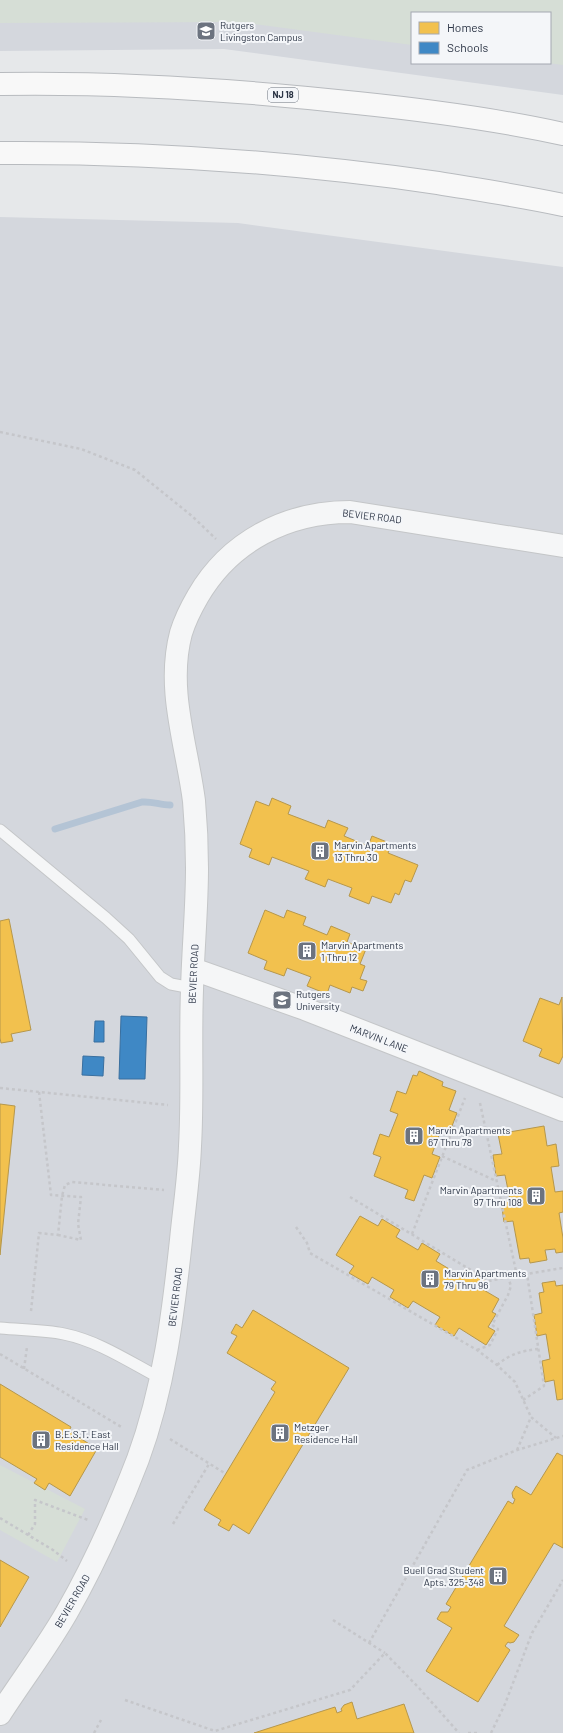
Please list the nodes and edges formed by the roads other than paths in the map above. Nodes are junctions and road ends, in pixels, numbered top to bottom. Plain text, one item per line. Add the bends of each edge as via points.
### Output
1 (0, 84) edge
2 (563, 134) edge
3 (0, 153) edge
4 (563, 205) edge
5 (563, 546) edge
6 (0, 830) edge
7 (192, 979) junction
8 (563, 1110) edge
9 (0, 1328) edge
10 (162, 1379) junction
11 (0, 1714) edge

1 - 2 highway, NJ 18 via 144,86 280,94 414,109
3 - 4 highway via 169,156 303,166 516,194
5 - 7 street, BEVIER ROAD via 350,512 334,512 303,516 275,526 247,542 217,569 204,586 186,621 181,635 176,678 194,802 197,844
6 - 7 lane via 129,939 160,977 171,984
7 - 8 street, MARVIN LANE via 305,1009
7 - 10 street, BEVIER ROAD via 190,1147 177,1280
9 - 10 lane via 64,1334 80,1339 97,1345
10 - 11 street, BEVIER ROAD via 138,1458 105,1538 66,1615

